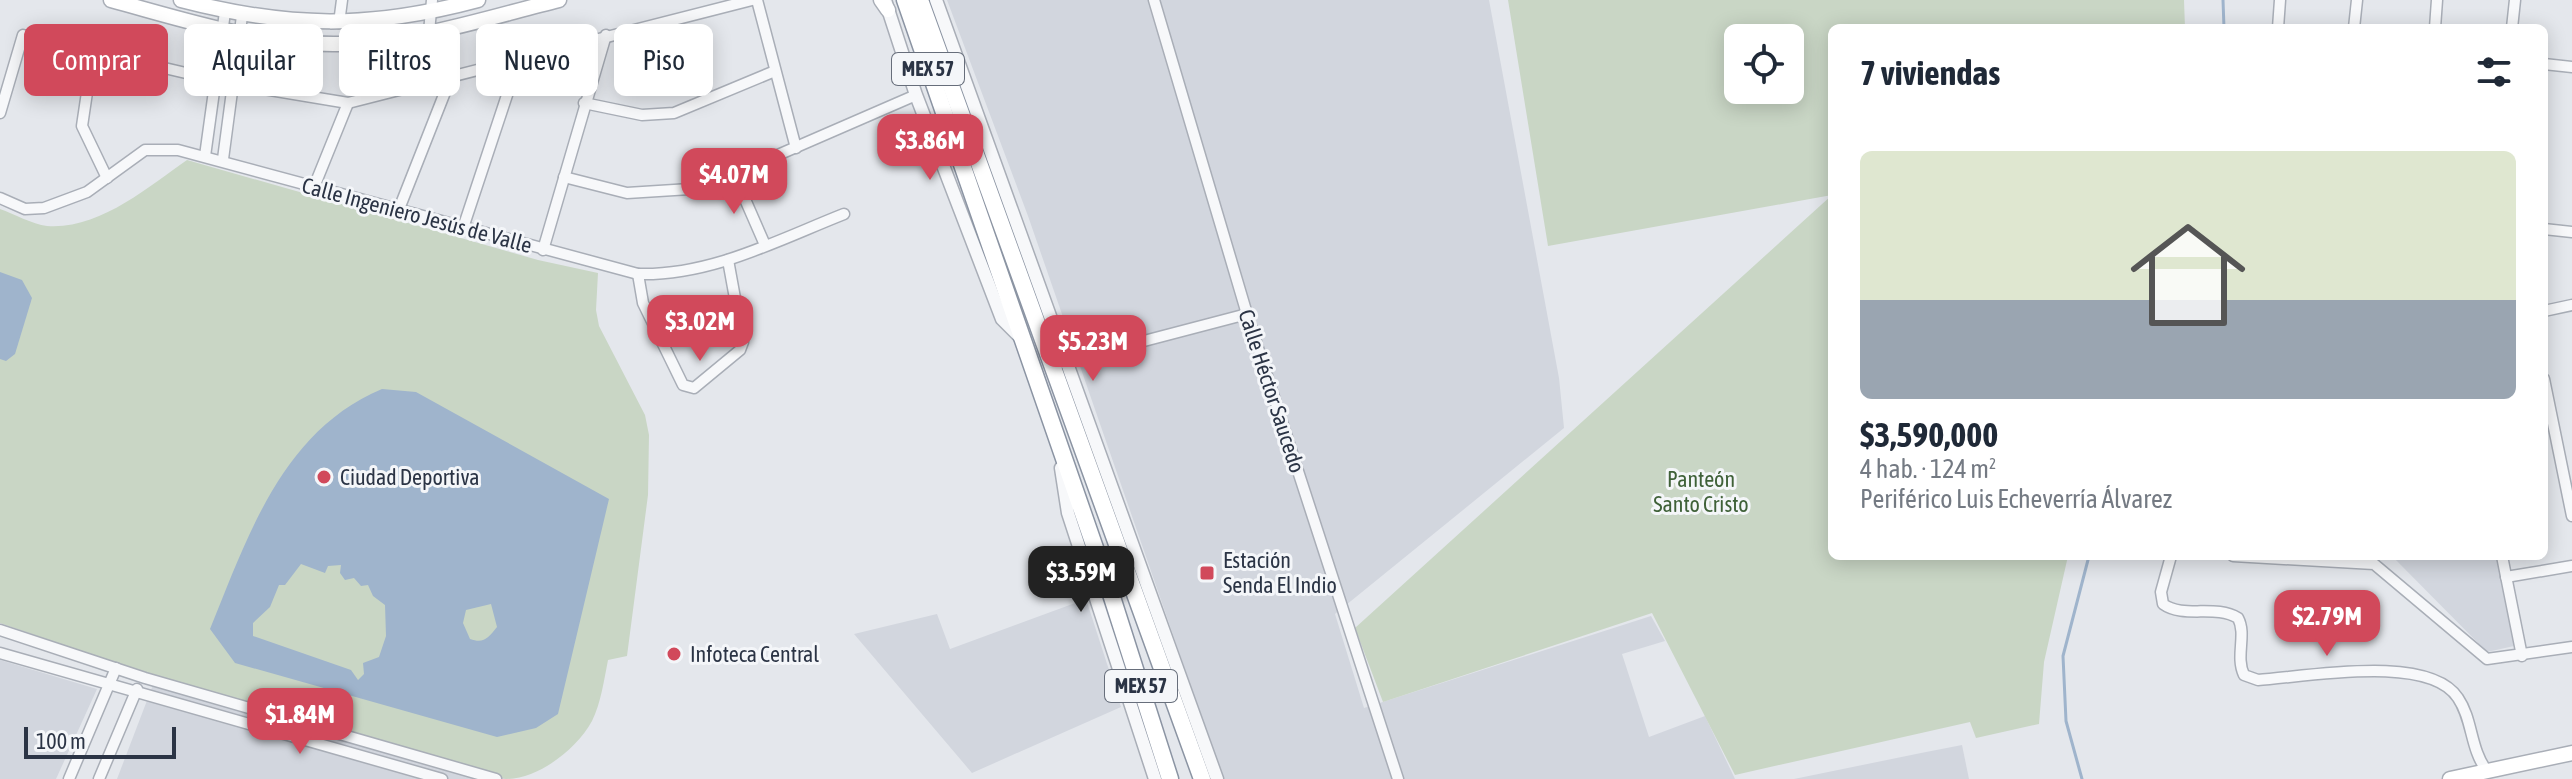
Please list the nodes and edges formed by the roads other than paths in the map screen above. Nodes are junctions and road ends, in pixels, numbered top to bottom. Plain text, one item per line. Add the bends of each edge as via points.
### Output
1 (111, 0) edge
2 (181, 0) edge
3 (342, 0) edge
4 (478, 0) edge
5 (559, 0) edge
6 (754, 0) edge
7 (905, 0) edge
8 (920, 0) edge
9 (936, 0) edge
10 (1154, 0) edge
11 (2280, 0) edge
12 (2357, 0) edge
13 (2437, 0) edge
14 (2515, 0) edge
15 (884, 3) edge
16 (431, 6) edge
17 (225, 12) junction
18 (242, 16) junction
19 (339, 23) junction
20 (194, 24) edge
21 (223, 24) edge
22 (241, 24) edge
23 (460, 24) edge
24 (2278, 24) edge
25 (2354, 24) edge
26 (2435, 24) edge
27 (2512, 24) edge
28 (606, 35) junction
29 (24, 36) edge
30 (598, 37) edge
31 (2548, 64) edge
32 (2572, 67) edge
33 (775, 71) junction
34 (916, 95) junction
35 (86, 96) edge
36 (215, 96) edge
37 (231, 96) edge
38 (306, 96) edge
39 (376, 96) edge
40 (444, 96) edge
41 (507, 96) edge
42 (348, 103) junction
43 (584, 103) junction
44 (0, 113) edge
45 (796, 148) junction
46 (205, 156) junction
47 (223, 159) junction
48 (734, 174) junction
49 (564, 177) junction
50 (107, 178) junction
51 (314, 187) junction
52 (0, 198) edge
53 (399, 209) junction
54 (844, 214) dead end
55 (463, 228) junction
56 (2548, 229) edge
57 (2572, 232) edge
58 (765, 245) junction
59 (543, 250) junction
60 (728, 260) junction
61 (638, 274) junction
62 (2572, 305) edge
63 (2548, 310) edge
64 (1247, 314) junction
65 (1020, 337) junction
66 (1060, 363) junction
67 (2548, 399) edge
68 (1057, 437) junction
69 (2572, 516) edge
70 (2170, 560) edge
71 (2348, 560) edge
72 (2503, 560) edge
73 (2572, 566) edge
74 (2506, 577) junction
75 (0, 630) edge
76 (2572, 647) edge
77 (0, 653) edge
78 (2522, 656) junction
79 (116, 668) junction
80 (141, 677) junction
81 (109, 684) junction
82 (136, 692) junction
83 (1184, 732) junction
84 (2572, 753) edge
85 (2487, 771) junction
86 (69, 779) edge
87 (99, 779) edge
88 (442, 779) edge
89 (496, 779) edge
90 (1155, 779) edge
91 (1170, 779) edge
92 (1190, 779) edge
93 (1202, 779) edge
94 (1217, 779) edge
95 (1398, 779) edge
96 (2450, 779) edge

1 - 20 main road
2 - 17 main road
3 - 19 street
4 - 16 main road
5 - 23 main road
6 - 28 street
6 - 33 street
7 - 65 highway, MEX 57
8 - 66 highway, MEX 57
9 - 66 street
10 - 64 street, Calle Héctor Saucedo
11 - 24 street
12 - 25 street
13 - 26 street
14 - 27 street
15 - 34 street
16 - 19 main road
17 - 18 main road
17 - 21 street
18 - 19 main road
18 - 22 street
28 - 30 street
28 - 43 street
29 - 44 street
31 - 32 street
33 - 43 street via 674,113 642,115
33 - 45 street
34 - 45 street
34 - 65 street via 1002,319
35 - 50 street via 82,126
36 - 46 street
37 - 47 street
38 - 42 street
39 - 42 street
40 - 53 street
41 - 55 street
42 - 51 street
43 - 49 street
45 - 48 street
46 - 47 street, Calle Ingeniero Jesús de Valle
46 - 50 street, Calle Ingeniero Jesús de Valle via 145,150
47 - 51 street, Calle Ingeniero Jesús de Valle
48 - 49 street via 690,189 648,194
48 - 58 street
49 - 59 street
50 - 52 street, Calle Ingeniero Jesús de Valle via 87,192 44,208 25,209
51 - 53 street, Calle Ingeniero Jesús de Valle
53 - 55 street, Calle Ingeniero Jesús de Valle
54 - 58 street, Calle Ingeniero Jesús de Valle
55 - 59 street, Calle Ingeniero Jesús de Valle
56 - 57 street
58 - 60 street, Calle Ingeniero Jesús de Valle
59 - 61 street, Calle Ingeniero Jesús de Valle
60 - 61 street, Calle Ingeniero Jesús de Valle via 677,274
60 - 61 street via 743,342 694,388 683,385 655,329
62 - 63 street
64 - 66 street
64 - 95 street, Calle Héctor Saucedo
65 - 68 highway, MEX 57
66 - 83 highway, MEX 57
66 - 94 street
67 - 69 street
68 - 90 street via 1068,513
68 - 91 highway, MEX 57
70 - 85 street via 2163,604 2238,618 2241,668 2250,679 2399,671 2440,681 2459,699
71 - 78 street via 2383,568 2487,659
72 - 74 street
73 - 74 street
74 - 78 street
75 - 79 street
76 - 78 street
77 - 81 street
79 - 80 street
79 - 81 street
80 - 82 street
80 - 89 street
81 - 82 street
81 - 86 street
82 - 87 street
82 - 88 street
83 - 92 highway
83 - 93 highway, MEX 57
84 - 85 main road
85 - 96 main road

